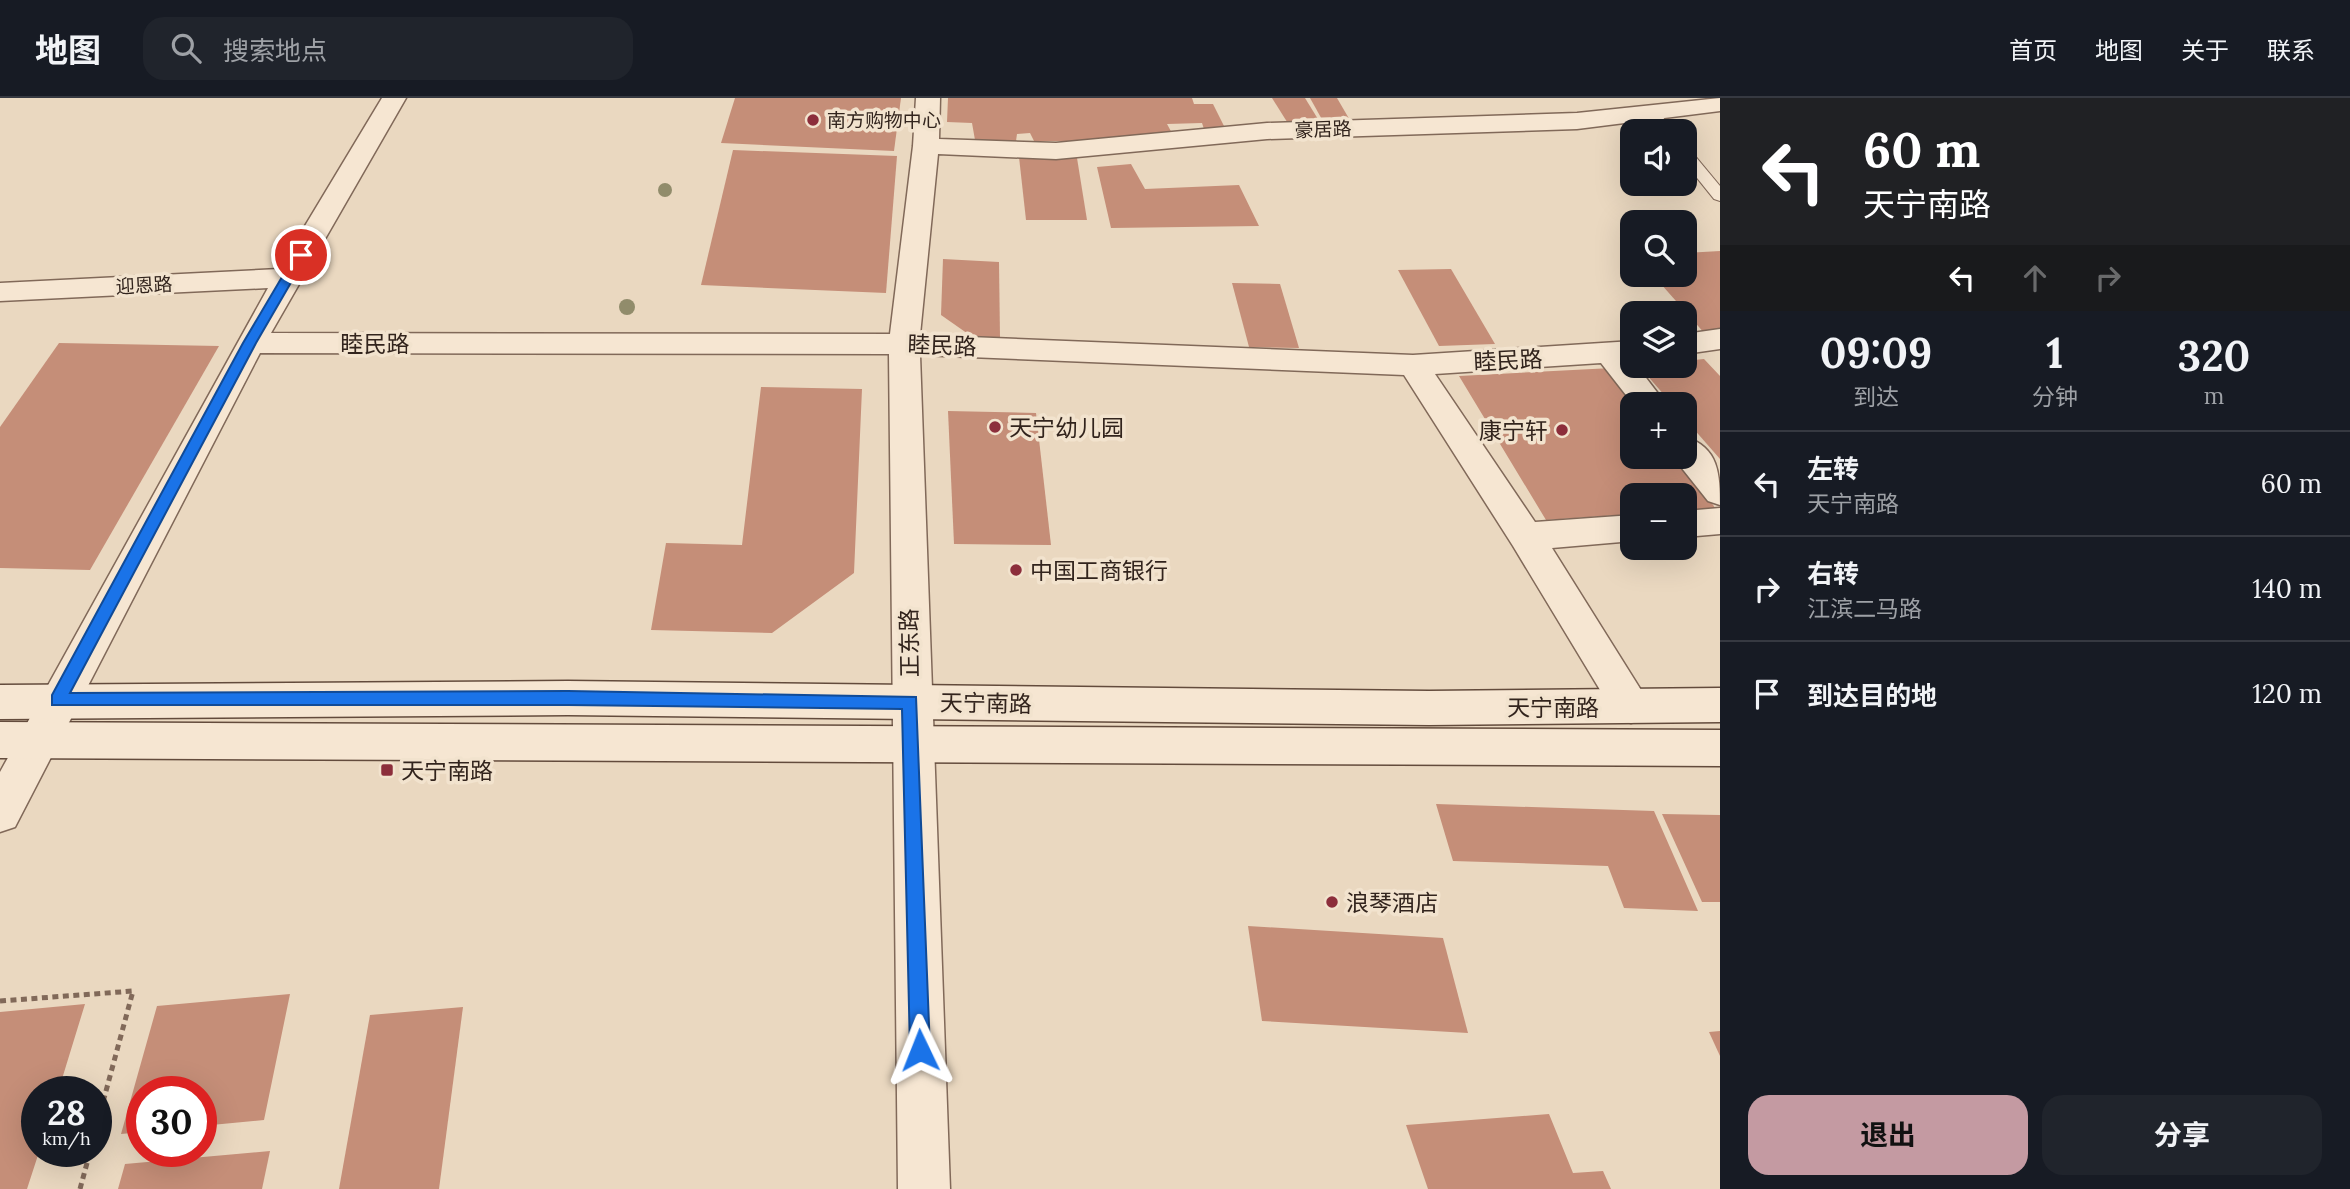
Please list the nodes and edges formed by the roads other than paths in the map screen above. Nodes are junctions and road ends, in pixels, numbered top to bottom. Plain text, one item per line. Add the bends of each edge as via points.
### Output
1 (394, 98) edge
2 (928, 98) edge
3 (1720, 104) edge
4 (1670, 119) edge
5 (1620, 122) edge
6 (926, 146) junction
7 (1697, 168) edge
8 (1720, 196) edge
9 (288, 278) junction
10 (0, 292) edge
11 (1720, 339) edge
12 (1697, 342) edge
13 (250, 343) junction
14 (904, 344) junction
15 (1620, 352) edge
16 (1413, 365) junction
17 (1697, 464) edge
18 (1720, 492) edge
19 (1720, 521) edge
20 (1697, 523) edge
21 (1620, 529) edge
22 (1526, 536) junction
23 (57, 700) junction
24 (745, 701) junction
25 (0, 702) edge
26 (1134, 704) junction
27 (1720, 705) edge
28 (1631, 706) junction
29 (911, 723) junction
30 (18, 740) edge
31 (1140, 745) junction
32 (740, 746) junction
33 (1716, 754) edge
34 (0, 813) edge
35 (924, 1189) edge

1 - 9 street
2 - 6 street, 正东路
3 - 4 street, 豪居路
5 - 6 street, 豪居路 via 1267,131 1056,151
6 - 14 street, 正东路
7 - 8 lane
9 - 10 street, 迎恩路
9 - 13 street
11 - 12 street
13 - 14 street, 睦民路
13 - 23 street
14 - 16 street, 睦民路
14 - 29 street, 正东路
15 - 16 street, 睦民路
16 - 22 street
17 - 18 street
19 - 20 street
21 - 22 street
22 - 28 street
23 - 24 street, 天宁南路
23 - 25 street, 天宁南路
23 - 30 street
24 - 29 street, 天宁南路
24 - 32 street
26 - 28 street, 天宁南路
26 - 29 street, 天宁南路
26 - 31 street
27 - 28 street, 天宁南路
29 - 31 street, 天宁南路
29 - 32 street, 天宁南路
29 - 35 street, 正东路
30 - 32 street, 天宁南路
30 - 34 street
31 - 33 street, 天宁南路

